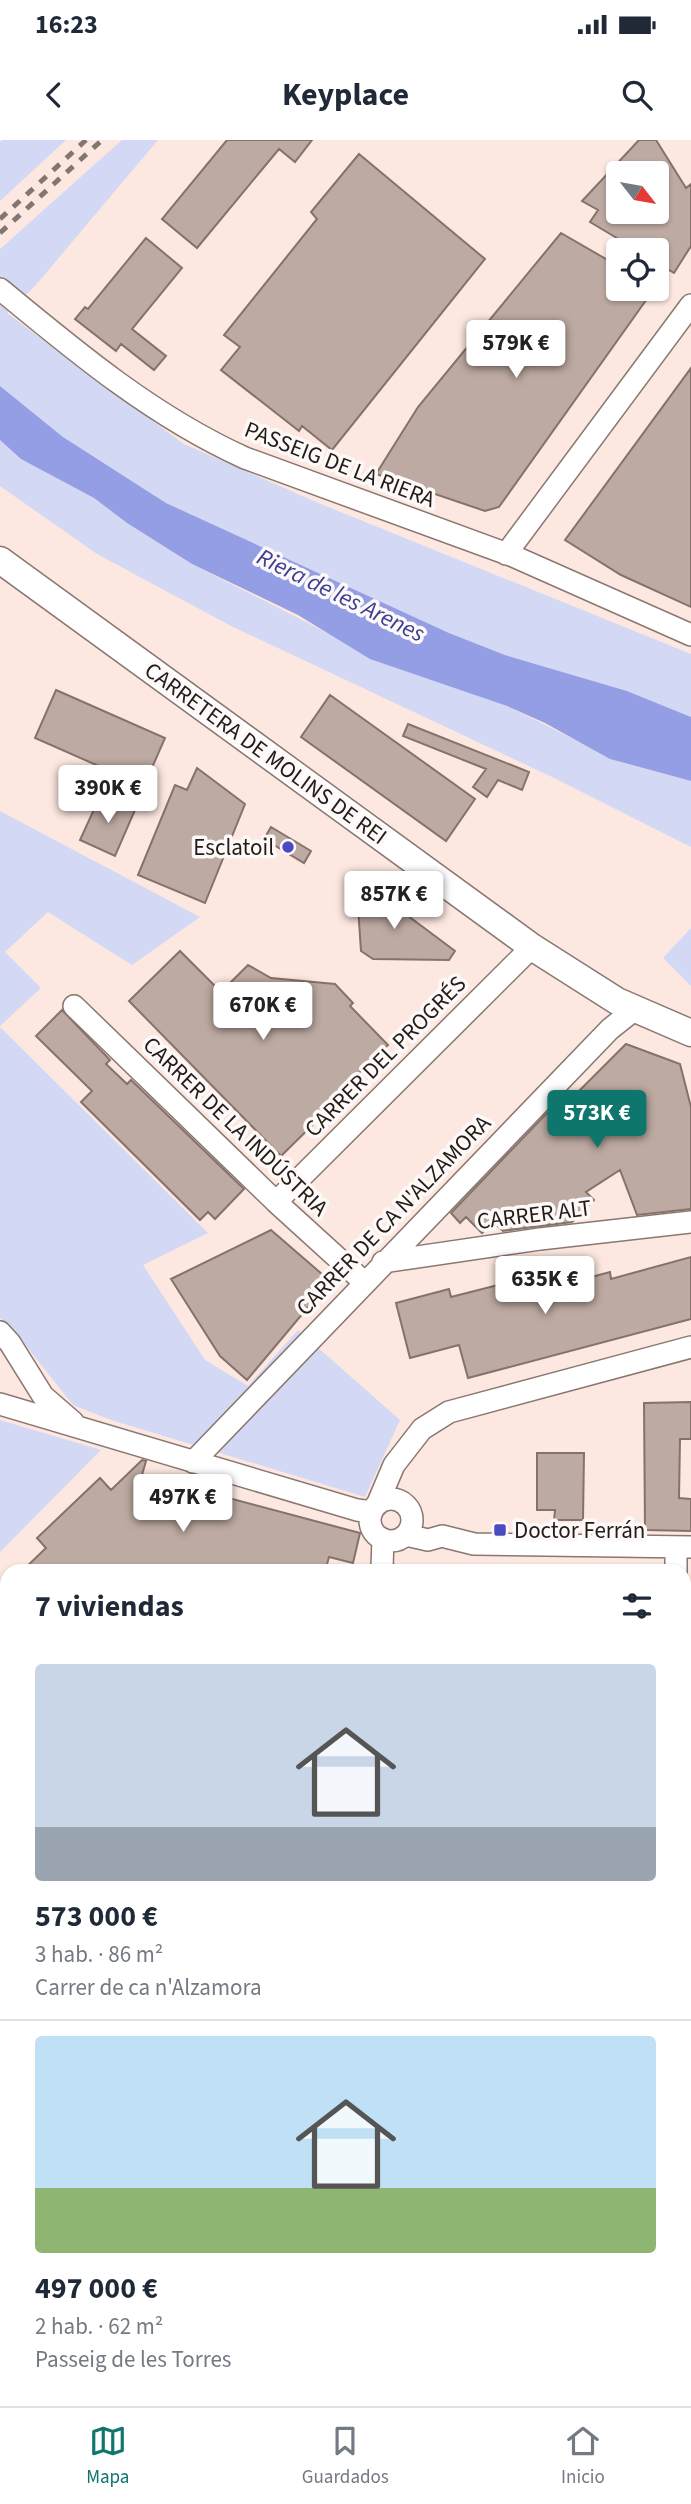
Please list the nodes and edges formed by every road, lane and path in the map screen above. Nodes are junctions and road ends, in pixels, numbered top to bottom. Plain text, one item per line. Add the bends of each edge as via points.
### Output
1 (0, 289) edge
2 (691, 304) edge
3 (506, 554) junction
4 (0, 560) edge
5 (691, 635) edge
6 (532, 947) junction
7 (74, 1006) dead end
8 (634, 1010) junction
9 (691, 1033) edge
10 (276, 1202) junction
11 (691, 1222) edge
12 (383, 1262) junction
13 (364, 1282) junction
14 (0, 1332) edge
15 (691, 1347) edge
16 (0, 1404) edge
17 (81, 1429) junction
18 (193, 1462) junction
19 (386, 1520) junction
20 (683, 1547) edge
21 (383, 1564) edge
22 (390, 1564) edge
23 (678, 1564) edge

1 - 3 street, PASSEIG DE LA RIERA via 74,349 203,439
2 - 3 street
3 - 5 street, PASSEIG DE LA RIERA
4 - 6 main road, CARRETERA DE MOLINS DE REI
6 - 8 main road, CARRETERA DE MOLINS DE REI
6 - 10 street, CARRER DEL PROGRÉS
7 - 10 street, CARRER DE LA INDÚSTRIA
8 - 9 main road, CARRETERA DE MOLINS DE REI
8 - 12 street, CARRER DE CA N'ALZAMORA via 610,1029
10 - 13 street, CARRER DE LA INDÚSTRIA
11 - 12 street, CARRER ALT via 540,1238
12 - 13 street, CARRER DE CA N'ALZAMORA
13 - 18 street, CARRER DE CA N'ALZAMORA
14 - 17 street via 43,1396
15 - 19 street via 449,1412 422,1429 394,1465
16 - 17 street
17 - 18 street
18 - 19 street
19 - 20 street via 437,1530 442,1536 474,1544
19 - 21 street
19 - 22 street
20 - 23 street

